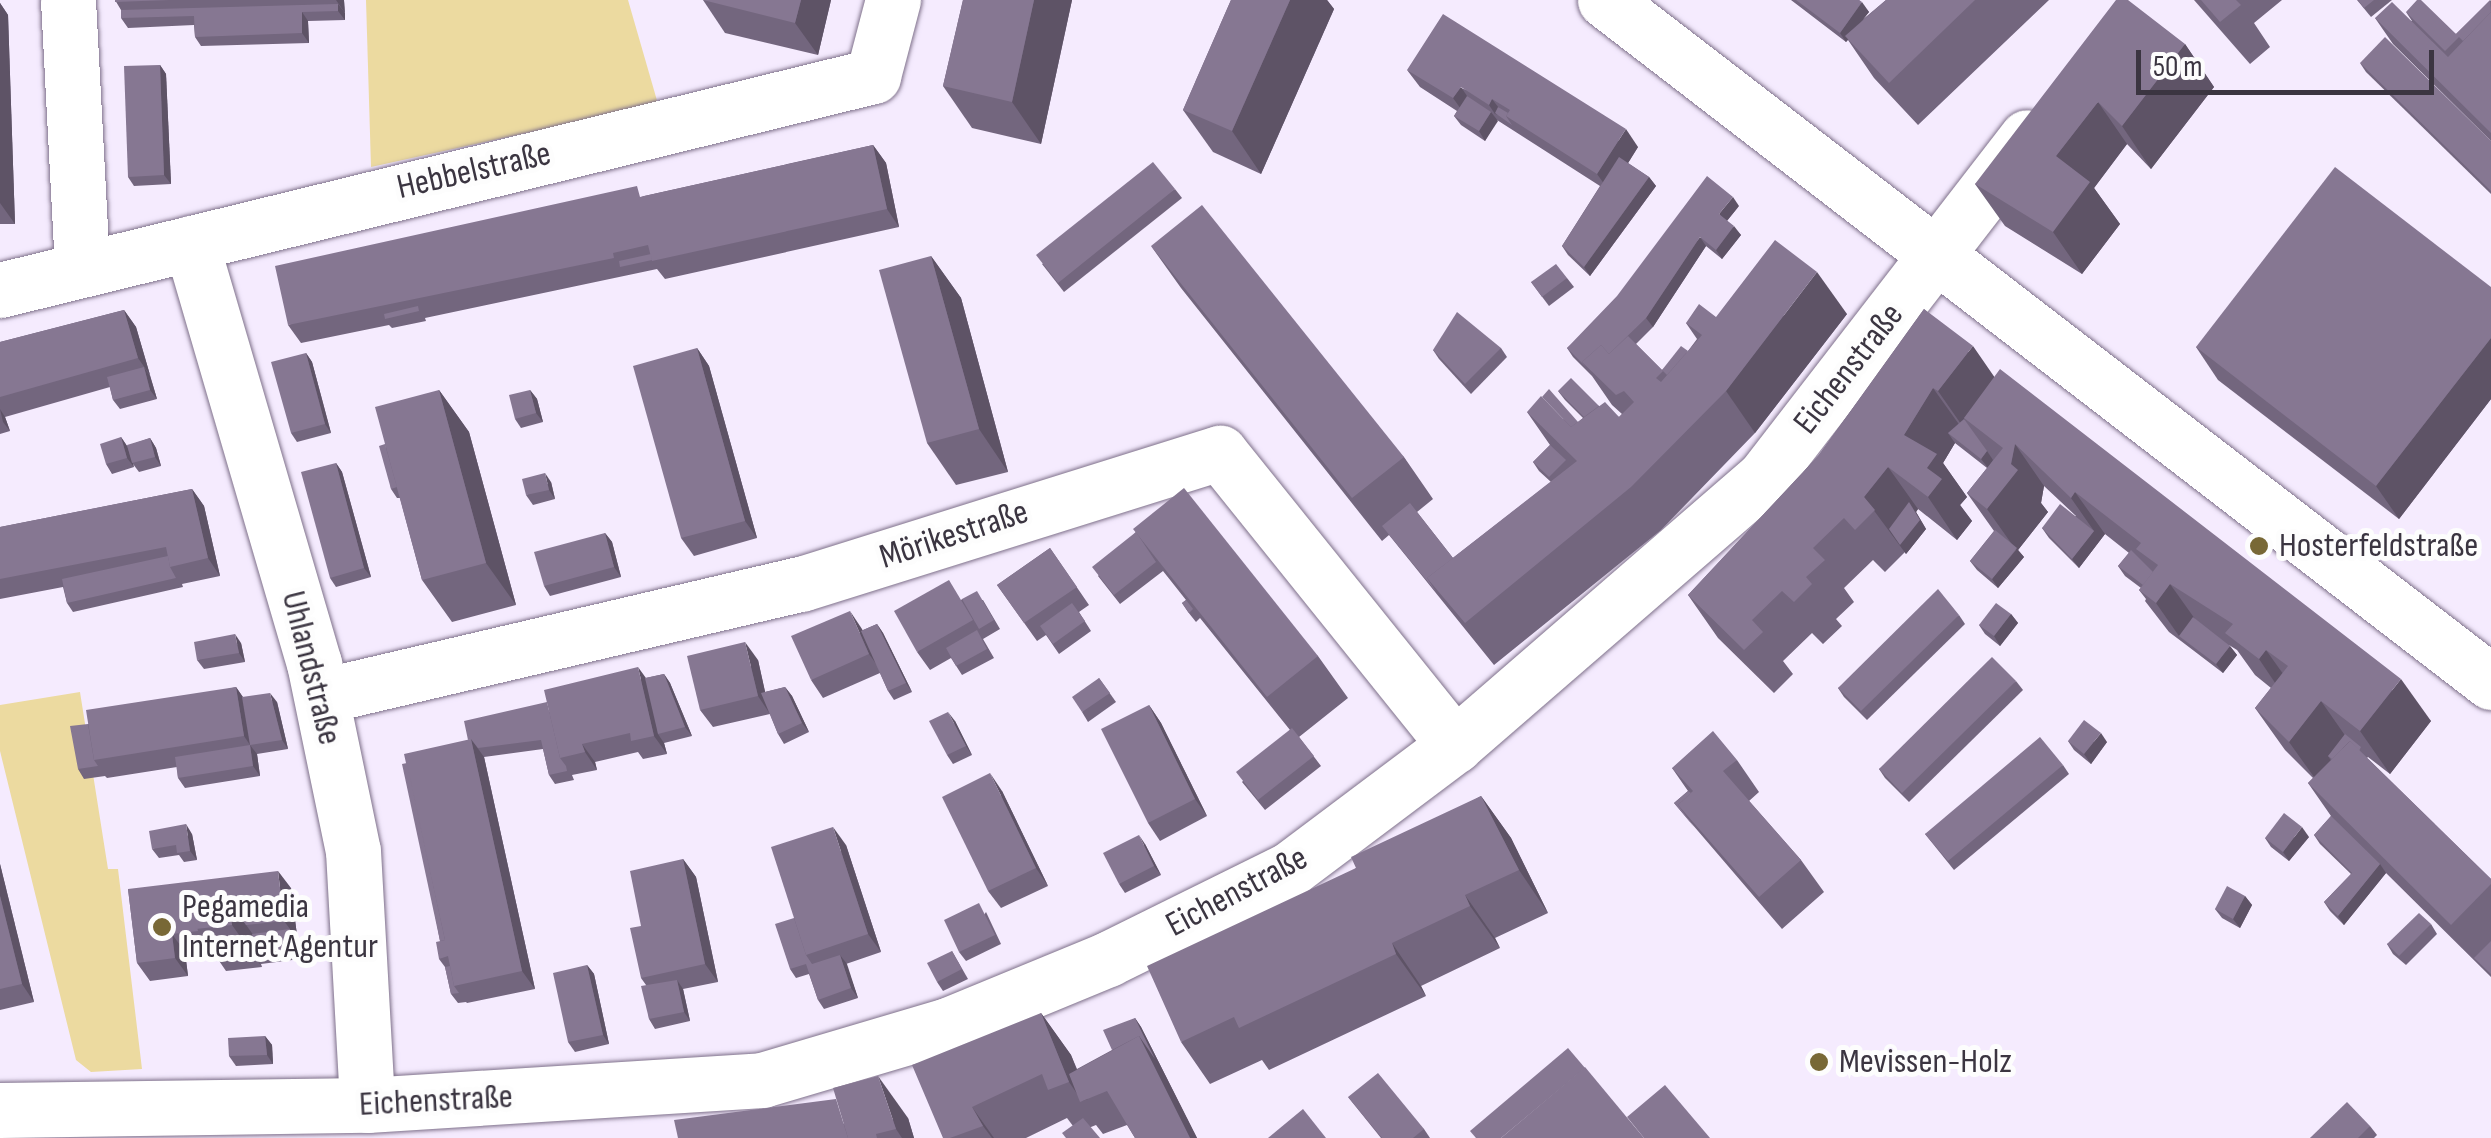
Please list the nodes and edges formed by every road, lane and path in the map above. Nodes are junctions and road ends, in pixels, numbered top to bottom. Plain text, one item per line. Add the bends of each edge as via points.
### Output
1 (68, 0) edge
2 (893, 0) edge
3 (1605, 0) edge
4 (2064, 88) edge
5 (191, 243) junction
6 (1937, 256) junction
7 (82, 267) junction
8 (0, 290) edge
9 (2491, 682) edge
10 (322, 696) junction
11 (1456, 745) junction
12 (366, 1105) junction
13 (0, 1110) edge

1 - 7 street
2 - 5 street, Hebbelstraße via 873,76
3 - 6 street
4 - 6 street, Eichenstraße
5 - 7 street, Hebbelstraße
5 - 10 street, Uhlandstraße
6 - 9 street
6 - 11 street, Eichenstraße via 1765,476
7 - 8 street, Hebbelstraße
10 - 11 street, Mörikestraße via 801,584 1220,452
10 - 12 street, Uhlandstraße via 353,851
11 - 12 street, Eichenstraße via 1290,869 1108,959 948,1026 762,1080
12 - 13 street, Eichenstraße

